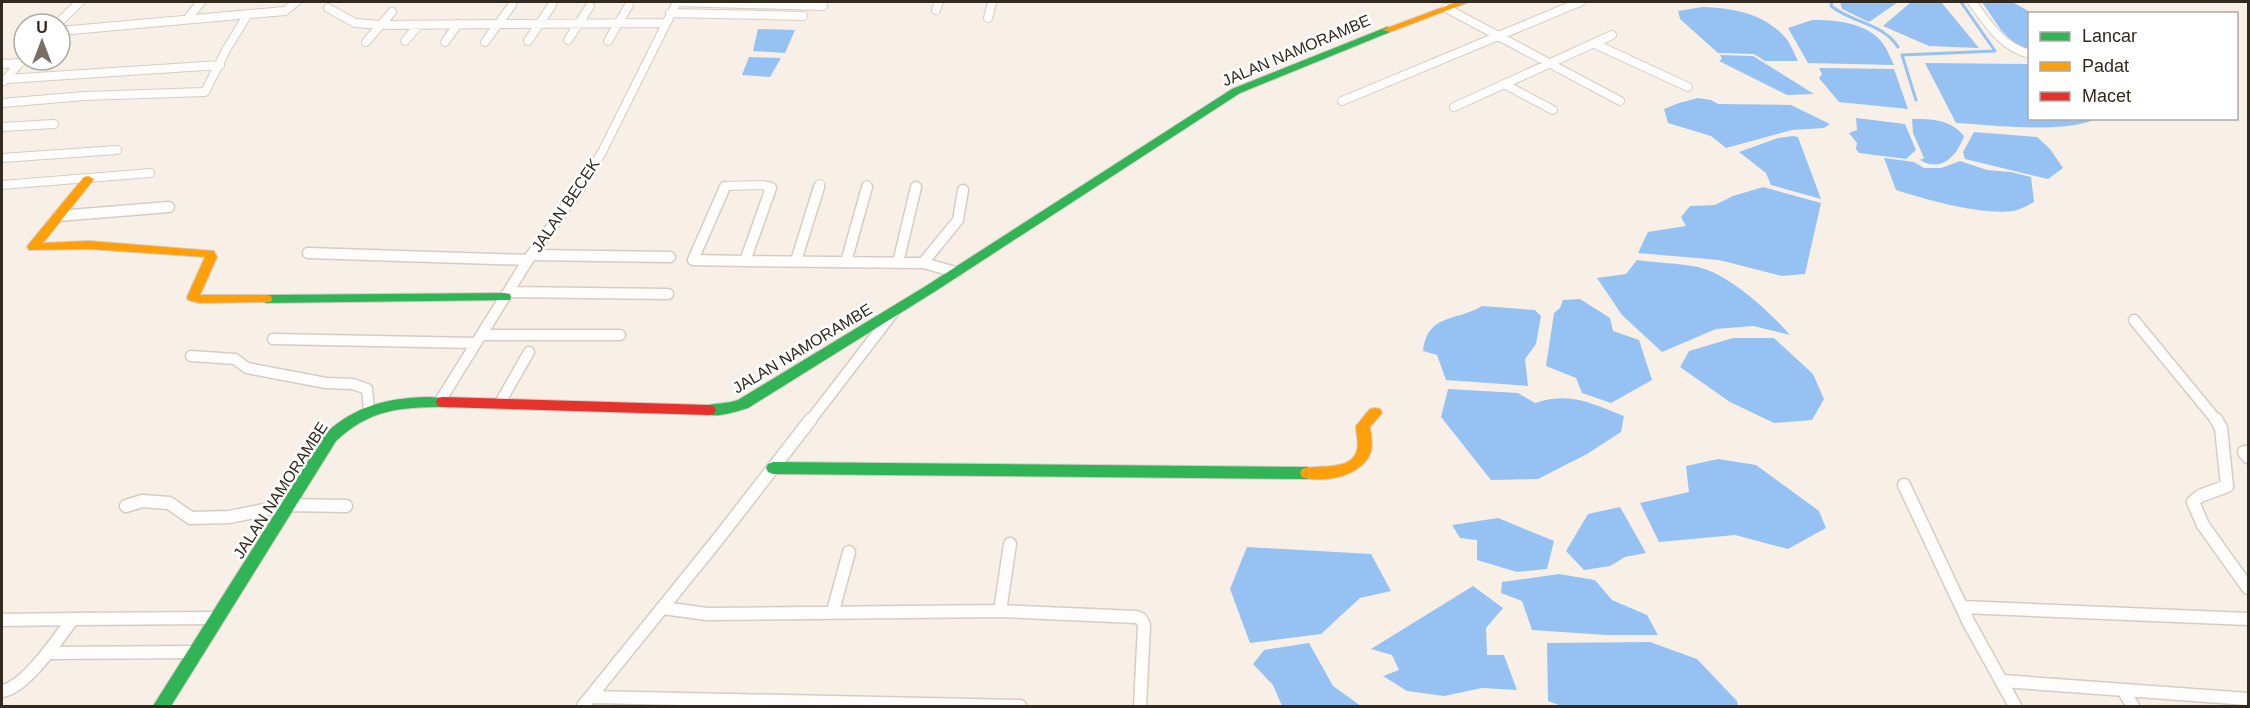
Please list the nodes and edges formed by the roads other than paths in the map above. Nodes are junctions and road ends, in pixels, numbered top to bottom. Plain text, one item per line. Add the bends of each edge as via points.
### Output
1 (201, 2) edge
2 (296, 2) edge
3 (676, 2) edge
4 (939, 2) edge
5 (992, 2) edge
6 (1464, 2) edge
7 (1581, 2) edge
8 (1972, 2) edge
9 (802, 4) edge
10 (512, 5) dead end
11 (552, 5) dead end
12 (628, 5) dead end
13 (590, 6) dead end
14 (823, 6) dead end
15 (328, 8) dead end
16 (1446, 9) junction
17 (936, 10) dead end
18 (392, 12) dead end
19 (670, 13) junction
20 (248, 14) junction
21 (803, 16) dead end
22 (188, 18) junction
23 (988, 18) dead end
24 (541, 22) junction
25 (579, 22) junction
26 (619, 22) junction
27 (499, 23) junction
28 (665, 23) junction
29 (419, 24) junction
30 (458, 24) junction
31 (380, 25) junction
32 (72, 30) edge
33 (1612, 35) dead end
34 (1499, 37) junction
35 (568, 40) dead end
36 (405, 41) dead end
37 (528, 41) dead end
38 (608, 41) dead end
39 (366, 42) dead end
40 (445, 42) dead end
41 (485, 42) dead end
42 (1595, 44) junction
43 (2028, 54) edge
44 (1549, 63) junction
45 (220, 65) junction
46 (4, 81) edge
47 (1504, 84) junction
48 (1688, 87) dead end
49 (1342, 101) dead end
50 (1620, 101) dead end
51 (2, 103) edge
52 (1454, 107) dead end
53 (1553, 110) dead end
54 (54, 124) dead end
55 (2, 128) edge
56 (117, 150) dead end
57 (2, 158) edge
58 (150, 173) dead end
59 (88, 179) junction
60 (820, 184) dead end
61 (2, 185) edge
62 (867, 185) dead end
63 (916, 186) dead end
64 (963, 190) dead end
65 (169, 207) dead end
66 (58, 216) junction
67 (308, 253) dead end
68 (670, 257) dead end
69 (530, 258) junction
70 (745, 261) junction
71 (796, 261) junction
72 (846, 262) junction
73 (898, 262) junction
74 (923, 263) junction
75 (956, 272) junction
76 (507, 294) junction
77 (668, 294) dead end
78 (895, 310) junction
79 (2134, 320) dead end
80 (620, 334) dead end
81 (273, 339) dead end
82 (479, 339) junction
83 (529, 352) dead end
84 (191, 356) dead end
85 (440, 401) junction
86 (500, 403) junction
87 (369, 410) junction
88 (1375, 413) dead end
89 (2248, 452) edge
90 (2248, 457) edge
91 (773, 468) junction
92 (1904, 485) dead end
93 (289, 505) junction
94 (126, 506) dead end
95 (346, 506) dead end
96 (1010, 544) dead end
97 (849, 552) dead end
98 (2248, 588) edge
99 (663, 608) junction
100 (1963, 608) junction
101 (832, 611) junction
102 (1000, 611) junction
103 (217, 618) junction
104 (72, 619) junction
105 (2248, 619) edge
106 (2, 620) edge
107 (195, 652) junction
108 (47, 653) junction
109 (2002, 681) junction
110 (2123, 690) junction
111 (2, 691) edge
112 (2248, 699) edge
113 (587, 702) edge
114 (162, 706) edge
115 (1020, 706) edge
116 (1140, 706) edge
117 (2015, 706) edge
118 (2133, 706) edge

1 - 22 street
2 - 20 street via 285,11
3 - 9 street
3 - 19 street, JALAN BECEK
4 - 17 street
5 - 23 street
6 - 16 main road, JALAN NAMORAMBE
7 - 34 street
8 - 43 street via 2003,40
9 - 14 street
10 - 27 street
11 - 24 street
12 - 26 street
13 - 25 street
15 - 31 street via 355,23
16 - 34 street
16 - 75 main road, JALAN NAMORAMBE via 1236,91
18 - 31 street
19 - 21 street
19 - 28 street, JALAN BECEK
20 - 22 street
20 - 45 street
22 - 32 street
24 - 25 street
24 - 27 street
24 - 37 street
25 - 26 street
25 - 35 street
26 - 28 street
26 - 38 street
27 - 30 street
27 - 41 street
28 - 69 street, JALAN BECEK via 602,152
29 - 30 street
29 - 31 street
29 - 36 street
30 - 40 street
31 - 39 street
33 - 42 street
34 - 44 street
34 - 49 street
42 - 44 street
42 - 48 street
44 - 47 street
44 - 50 street
45 - 46 street
45 - 51 street via 207,90 200,93
47 - 52 street
47 - 53 street
54 - 55 street
56 - 57 street
58 - 59 street
59 - 61 street
59 - 66 main road
60 - 71 street
62 - 72 street
63 - 73 street
64 - 74 street via 958,220
65 - 66 street
66 - 76 main road via 33,247 89,245 210,254 212,257 194,292 194,297 199,298
67 - 69 street
68 - 69 street
69 - 76 street, JALAN BECEK
70 - 70 street via 772,191 769,186 725,186 693,260
70 - 71 street
71 - 72 street
72 - 73 street
73 - 74 street
74 - 75 street
75 - 78 main road, JALAN NAMORAMBE
76 - 77 street
76 - 82 street, JALAN BECEK
78 - 86 main road, JALAN NAMORAMBE via 756,398 728,409
78 - 91 street
79 - 98 street via 2212,412 2221,428 2227,486 2198,496 2193,502 2203,525
80 - 82 street
81 - 82 street
82 - 85 street, JALAN BECEK
83 - 86 street
84 - 87 street via 235,359 248,368 361,386 366,389
85 - 86 main road, JALAN NAMORAMBE
85 - 87 main road, JALAN NAMORAMBE via 393,403
87 - 93 main road, JALAN NAMORAMBE via 336,430
88 - 91 main road via 1362,426 1362,457 1332,471
89 - 90 street via 2244,452
91 - 99 street
92 - 100 street
93 - 94 street via 220,518 191,518 176,506 157,501
93 - 95 street
93 - 103 main road, JALAN NAMORAMBE
96 - 102 street
97 - 101 street
99 - 101 street via 707,614
99 - 113 street
100 - 105 street
100 - 109 street
101 - 102 street
102 - 116 street via 1141,619 1144,625
103 - 104 street
103 - 107 main road, JALAN NAMORAMBE
104 - 106 street
104 - 108 street
107 - 108 street
107 - 114 main road, JALAN NAMORAMBE
108 - 111 street via 16,686
109 - 110 street
109 - 117 street
110 - 112 street
110 - 118 street
113 - 115 street

